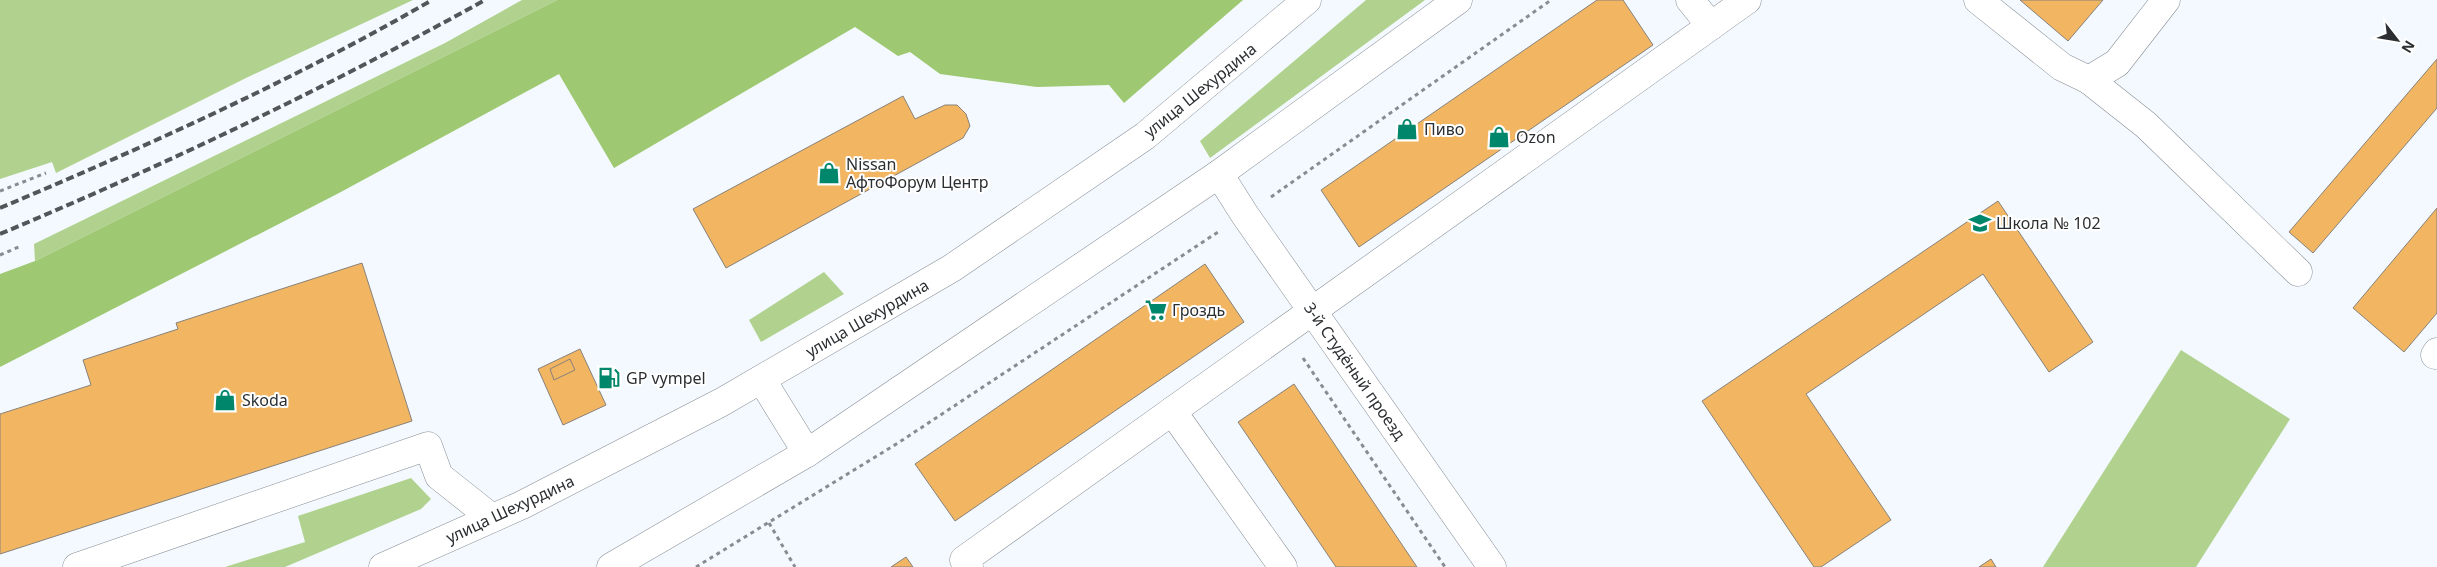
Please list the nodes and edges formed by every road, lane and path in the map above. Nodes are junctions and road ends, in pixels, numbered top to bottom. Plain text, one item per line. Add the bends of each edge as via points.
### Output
1 (1307, 0) edge
2 (1458, 0) edge
3 (1551, 0) edge
4 (1690, 0) edge
5 (1747, 0) edge
6 (1978, 0) edge
7 (2166, 0) edge
8 (1711, 26) junction
9 (2089, 80) junction
10 (46, 173) dead end
11 (1219, 174) junction
12 (0, 191) edge
13 (1245, 215) junction
14 (21, 246) dead end
15 (0, 255) edge
16 (2298, 272) dead end
17 (1312, 310) junction
18 (1284, 330) junction
19 (762, 380) junction
20 (1172, 411) junction
21 (808, 453) junction
22 (492, 518) junction
23 (768, 523) junction
24 (77, 567) edge
25 (383, 567) edge
26 (611, 567) edge
27 (696, 567) edge
28 (795, 567) edge
29 (969, 567) edge
30 (1283, 567) edge
31 (1445, 567) edge
32 (1492, 567) edge

1 - 19 street, улица Шехурдина via 1145,136 952,268
2 - 11 street
3 - 13 path
4 - 8 street
5 - 8 street
6 - 9 street via 2062,67
7 - 9 street via 2117,63
8 - 17 street
9 - 16 street via 2146,125
10 - 12 path
11 - 13 street, 3-й Студёный проезд
11 - 21 street
13 - 17 street, 3-й Студёный проезд
13 - 23 path via 898,443
14 - 15 path
17 - 18 street
17 - 32 street, 3-й Студёный проезд
18 - 20 street
18 - 31 path
19 - 21 street
19 - 22 street, улица Шехурдина
20 - 29 street via 964,560
20 - 30 street
21 - 26 street
22 - 24 street via 440,476 428,446
22 - 25 street, улица Шехурдина
23 - 27 path
23 - 28 path

